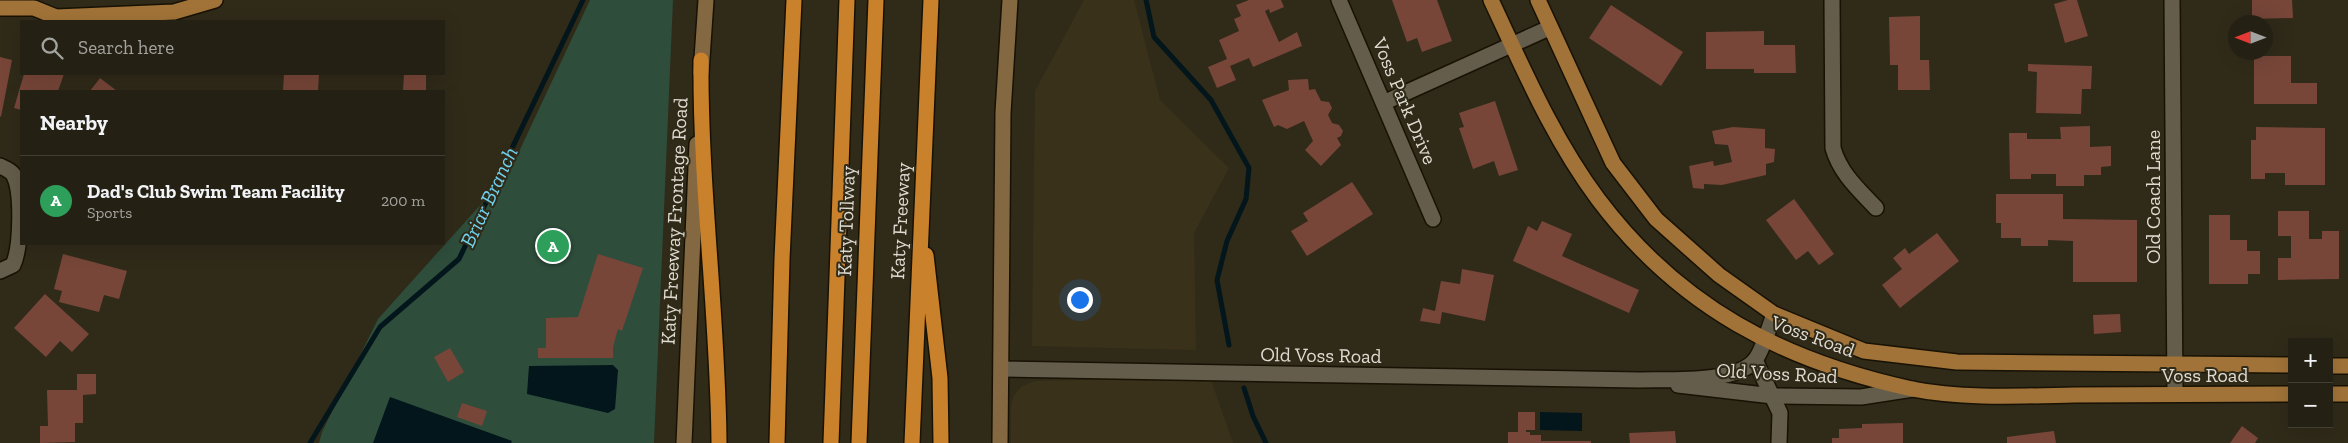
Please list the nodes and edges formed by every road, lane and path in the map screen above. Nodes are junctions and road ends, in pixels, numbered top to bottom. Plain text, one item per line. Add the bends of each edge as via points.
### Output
1 (216, 0) edge
2 (706, 0) edge
3 (794, 0) edge
4 (847, 0) edge
5 (876, 0) edge
6 (931, 0) edge
7 (1010, 0) edge
8 (1339, 0) edge
9 (1491, 0) edge
10 (1538, 0) edge
11 (1832, 0) edge
12 (2172, 0) edge
13 (39, 4) edge
14 (0, 8) edge
15 (1549, 28) junction
16 (1512, 45) junction
17 (702, 60) junction
18 (1383, 103) junction
19 (0, 166) edge
20 (1876, 208) dead end
21 (921, 209) junction
22 (1434, 218) dead end
23 (0, 271) edge
24 (1774, 314) junction
25 (1764, 340) junction
26 (1755, 360) junction
27 (2174, 363) junction
28 (2288, 365) edge
29 (2333, 366) edge
30 (2348, 366) edge
31 (1002, 370) junction
32 (1639, 380) junction
33 (1913, 389) junction
34 (2175, 394) junction
35 (2288, 394) edge
36 (2333, 394) edge
37 (2348, 394) edge
38 (1773, 396) junction
39 (684, 443) edge
40 (719, 443) edge
41 (777, 443) edge
42 (830, 443) edge
43 (859, 443) edge
44 (912, 443) edge
45 (941, 443) edge
46 (1000, 443) edge
47 (1780, 443) edge

1 - 13 main road via 174,12 66,17 56,17
2 - 17 main road, Katy Freeway Frontage Road
3 - 41 highway
4 - 42 highway, Katy Tollway
5 - 43 highway, Katy Tollway
6 - 21 highway, Katy Freeway
7 - 31 main road via 1003,114
8 - 18 street, Voss Park Drive
9 - 16 main road, Voss Road
10 - 15 main road, Voss Road
11 - 20 street via 1833,148 1843,172
12 - 27 street, Old Coach Lane
13 - 14 main road
15 - 16 street
15 - 24 main road, Voss Road via 1613,164 1656,219 1719,274
16 - 18 street
16 - 25 main road, Voss Road via 1563,147 1599,200 1638,246 1679,286
17 - 39 main road, Katy Freeway Frontage Road
17 - 40 highway via 702,122 718,369
18 - 22 street, Voss Park Drive
19 - 23 street via 11,172 16,181 19,209 18,253 13,266
21 - 44 highway, Katy Freeway
21 - 45 highway via 940,378
24 - 25 street, Old Voss Road
24 - 27 main road, Voss Road via 1873,352 1956,362
25 - 26 street, Old Voss Road
25 - 33 main road, Voss Road via 1827,365
26 - 32 street, Old Voss Road via 1738,373 1715,377
26 - 38 street
27 - 28 main road, Voss Road
27 - 34 street, Old Coach Lane
29 - 30 main road
31 - 32 street, Old Voss Road
31 - 46 main road
32 - 38 street, Old Voss Road
33 - 34 main road, Voss Road via 1990,396
33 - 38 street, Old Voss Road via 1861,397
34 - 35 main road, Voss Road
36 - 37 main road
38 - 47 street via 1780,413

